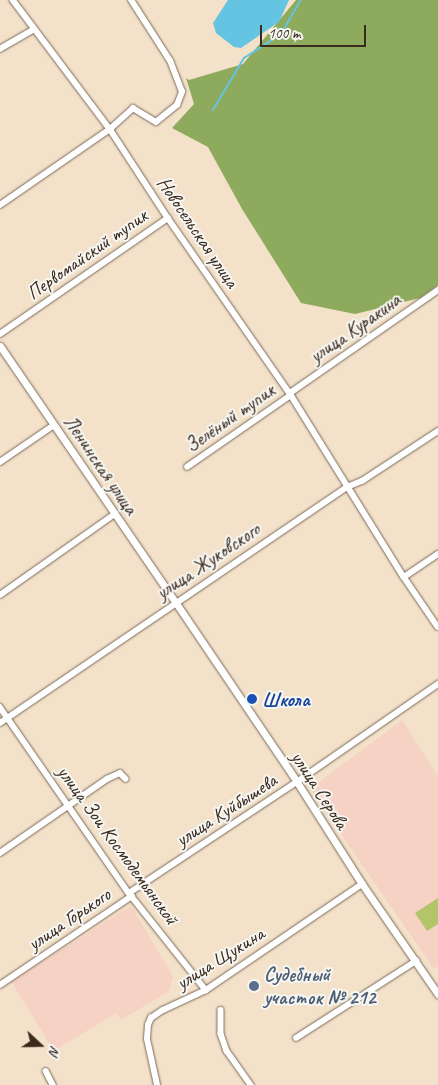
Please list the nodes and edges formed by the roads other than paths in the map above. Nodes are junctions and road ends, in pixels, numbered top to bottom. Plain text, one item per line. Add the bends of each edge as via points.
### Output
1 (13, 0) edge
2 (131, 0) edge
3 (34, 29) junction
4 (0, 49) edge
5 (110, 129) junction
6 (0, 205) edge
7 (168, 218) junction
8 (438, 290) edge
9 (0, 334) edge
10 (0, 346) edge
11 (290, 394) junction
12 (54, 425) junction
13 (438, 431) edge
14 (0, 462) edge
15 (187, 467) dead end
16 (347, 487) junction
17 (115, 514) junction
18 (438, 554) edge
19 (404, 577) junction
20 (0, 595) edge
21 (176, 602) junction
22 (438, 627) edge
23 (438, 684) edge
24 (0, 707) edge
25 (8, 718) junction
26 (0, 723) edge
27 (126, 779) dead end
28 (297, 782) junction
29 (68, 807) junction
30 (0, 853) edge
31 (362, 884) junction
32 (130, 895) junction
33 (416, 961) junction
34 (0, 985) edge
35 (206, 990) junction
36 (438, 994) edge
37 (221, 1010) dead end
38 (296, 1038) dead end
39 (46, 1071) dead end
40 (53, 1085) edge
41 (157, 1085) edge
42 (251, 1085) edge

1 - 3 street, Новосельская улица
2 - 5 street via 163,47 182,92 177,106 156,122 133,108
3 - 4 street
3 - 5 street, Новосельская улица
5 - 6 street
5 - 7 street, Новосельская улица
7 - 9 street, Первомайский тупик
7 - 11 street, Новосельская улица
8 - 11 street, улица Куракина
10 - 12 street, Ленинская улица
11 - 15 street, Зелёный тупик
11 - 16 street, Новосельская улица
12 - 14 street
12 - 17 street, Ленинская улица
13 - 16 street, улица Жуковского via 362,481
16 - 19 street, Новосельская улица
16 - 21 street, улица Жуковского
17 - 20 street
17 - 21 street, Ленинская улица
18 - 19 street
19 - 22 street, Новосельская улица
21 - 25 street, улица Жуковского
21 - 28 street, улица Серова
23 - 28 street, улица Куйбышева
24 - 25 street, улица Зои Космодемьянской
25 - 26 street, улица Жуковского
25 - 29 street, улица Зои Космодемьянской
27 - 29 street via 120,773 107,779
28 - 31 street, улица Серова
28 - 32 street, улица Куйбышева
29 - 30 street
29 - 32 street, улица Зои Космодемьянской
31 - 33 street, улица Серова
31 - 35 street, улица Щукина
32 - 34 street, улица Горького
32 - 35 street, улица Зои Космодемьянской
33 - 36 street, улица Серова
33 - 38 street
35 - 41 street, улица Щукина via 163,1010 150,1021 147,1038
37 - 42 street via 221,1034 227,1051
39 - 40 street

